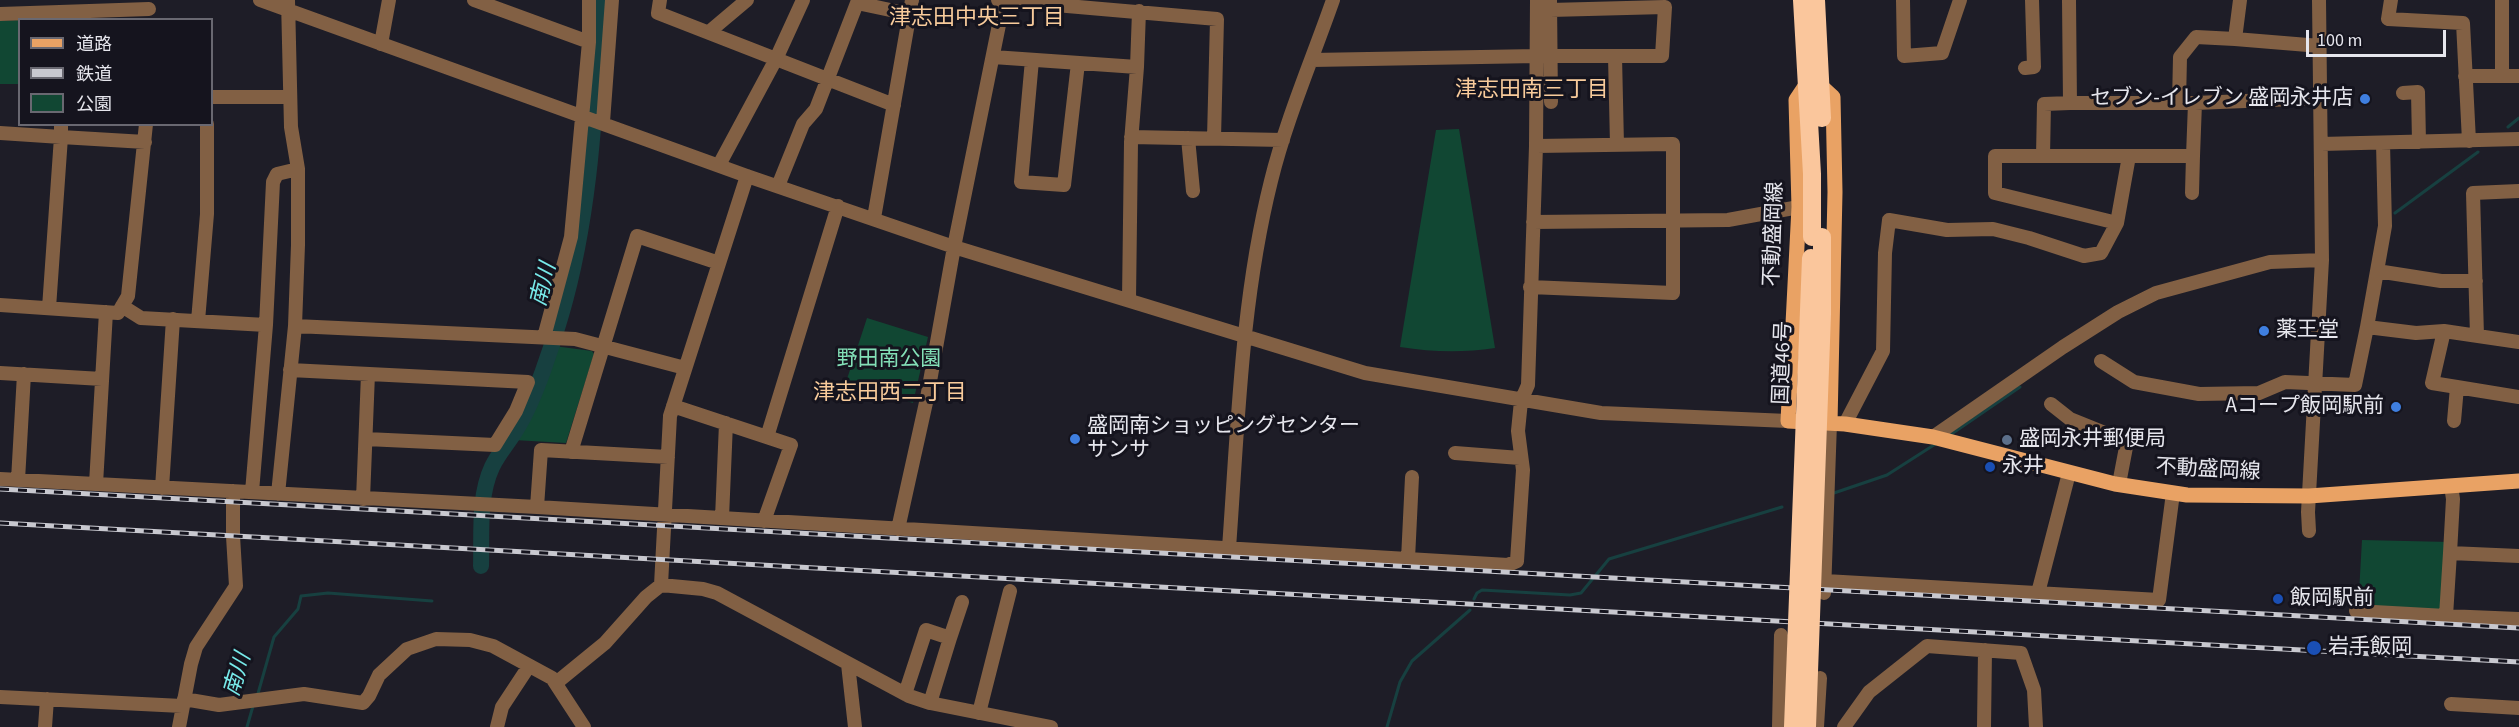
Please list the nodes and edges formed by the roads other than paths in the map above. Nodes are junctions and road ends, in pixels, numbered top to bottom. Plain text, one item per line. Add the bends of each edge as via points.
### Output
1 (260, 0) edge
2 (389, 0) edge
3 (474, 0) edge
4 (589, 0) edge
5 (612, 0) edge
6 (660, 0) edge
7 (747, 0) edge
8 (803, 0) edge
9 (912, 0) edge
10 (998, 0) edge
11 (1004, 0) edge
12 (1333, 0) edge
13 (1537, 0) edge
14 (1802, 0) edge
15 (1816, 0) edge
16 (1903, 0) edge
17 (1960, 0) edge
18 (2032, 0) edge
19 (2069, 0) edge
20 (2240, 0) edge
21 (2319, 0) edge
22 (2391, 0) edge
23 (2502, 0) edge
24 (1050, 2) edge
25 (498, 4) edge
26 (1550, 5) edge
27 (289, 6) edge
28 (33, 7) edge
29 (149, 10) edge
30 (1139, 11) junction
31 (0, 14) edge
32 (909, 14) junction
33 (62, 16) edge
34 (709, 32) junction
35 (2235, 39) junction
36 (589, 42) junction
37 (381, 44) junction
38 (2320, 46) junction
39 (1544, 56) junction
40 (1615, 56) junction
41 (993, 57) junction
42 (776, 59) junction
43 (1032, 60) junction
44 (1312, 60) junction
45 (1078, 63) junction
46 (1137, 67) junction
47 (2025, 68) dead end
48 (2465, 76) junction
49 (2502, 76) junction
50 (2519, 76) edge
51 (827, 77) junction
52 (1814, 84) junction
53 (2403, 93) dead end
54 (213, 97) edge
55 (290, 97) junction
56 (2320, 98) junction
57 (1551, 102) dead end
58 (2070, 103) junction
59 (2179, 103) junction
60 (2195, 103) junction
61 (894, 105) junction
62 (582, 114) junction
63 (603, 122) junction
64 (146, 126) edge
65 (207, 126) edge
66 (61, 131) edge
67 (0, 133) edge
68 (1131, 137) junction
69 (1188, 138) junction
70 (1214, 138) junction
71 (2519, 139) edge
72 (1283, 140) junction
73 (2469, 141) junction
74 (145, 142) junction
75 (2383, 142) junction
76 (2419, 142) junction
77 (2321, 144) junction
78 (1617, 145) junction
79 (1536, 146) junction
80 (2043, 156) junction
81 (2129, 156) junction
82 (2193, 156) junction
83 (719, 165) junction
84 (298, 169) junction
85 (747, 176) junction
86 (778, 186) junction
87 (1193, 191) dead end
88 (2519, 191) edge
89 (2192, 193) dead end
90 (838, 206) junction
91 (1799, 207) junction
92 (874, 218) junction
93 (1674, 221) junction
94 (1533, 222) junction
95 (2117, 224) junction
96 (1817, 237) junction
97 (954, 247) junction
98 (2322, 261) junction
99 (719, 263) junction
100 (2377, 271) junction
101 (2476, 281) junction
102 (1530, 287) junction
103 (1129, 300) junction
104 (0, 305) edge
105 (122, 306) junction
106 (49, 308) junction
107 (106, 312) junction
108 (173, 320) junction
109 (198, 321) junction
110 (266, 325) junction
111 (294, 326) junction
112 (2367, 327) junction
113 (2444, 331) junction
114 (1244, 336) junction
115 (2477, 336) junction
116 (544, 337) junction
117 (2519, 342) edge
118 (604, 345) junction
119 (2101, 361) dead end
120 (685, 368) junction
121 (290, 370) junction
122 (0, 373) edge
123 (24, 374) junction
124 (368, 374) junction
125 (102, 379) junction
126 (2315, 383) junction
127 (2457, 387) junction
128 (2519, 397) edge
129 (1521, 401) junction
130 (2051, 404) dead end
131 (673, 406) junction
132 (1788, 420) junction
133 (2454, 422) dead end
134 (726, 423) junction
135 (1837, 424) junction
136 (766, 437) junction
137 (366, 439) junction
138 (1940, 439) junction
139 (571, 452) junction
140 (1455, 453) dead end
141 (668, 457) junction
142 (1520, 458) junction
143 (2069, 472) junction
144 (1412, 477) dead end
145 (0, 479) edge
146 (18, 480) junction
147 (2519, 481) edge
148 (96, 484) junction
149 (2119, 484) junction
150 (2451, 486) junction
151 (162, 488) junction
152 (233, 491) junction
153 (252, 492) junction
154 (2173, 493) junction
155 (278, 494) junction
156 (2309, 496) junction
157 (363, 499) junction
158 (537, 507) junction
159 (664, 514) junction
160 (722, 518) junction
161 (764, 521) junction
162 (898, 529) junction
163 (2309, 531) dead end
164 (1229, 548) junction
165 (2450, 553) junction
166 (2519, 556) edge
167 (1408, 559) junction
168 (661, 585) junction
169 (1010, 591) dead end
170 (2038, 593) junction
171 (962, 602) dead end
172 (2356, 611) dead end
173 (2446, 616) junction
174 (2519, 619) edge
175 (1781, 635) dead end
176 (950, 638) junction
177 (1985, 650) junction
178 (848, 664) junction
179 (530, 666) junction
180 (1820, 678) dead end
181 (556, 683) junction
182 (905, 694) junction
183 (0, 697) edge
184 (47, 699) junction
185 (183, 703) junction
186 (930, 703) junction
187 (2451, 704) dead end
188 (2519, 708) edge
189 (979, 713) junction
190 (45, 727) edge
191 (179, 727) edge
192 (497, 727) edge
193 (584, 727) edge
194 (855, 727) edge
195 (1051, 727) edge
196 (1779, 727) edge
197 (1793, 727) edge
198 (1806, 727) edge
199 (1817, 727) edge
200 (1844, 727) edge
201 (1984, 727) edge
202 (2036, 727) edge

1 - 27 street
2 - 37 street
3 - 25 street
4 - 36 street
5 - 63 street
6 - 34 street via 658,13
7 - 34 street
8 - 42 street
9 - 32 street
10 - 11 street
11 - 24 street
11 - 41 street
12 - 44 street
13 - 39 street
14 - 52 highway, 国道46号
15 - 52 highway, 国道46号
16 - 17 street via 1904,56 1942,53
18 - 47 street via 2034,67
19 - 58 street
20 - 35 street
21 - 38 street
22 - 48 street via 2388,19 2463,22
23 - 49 street
24 - 30 street
25 - 36 street
26 - 39 street
26 - 40 street via 1665,7 1662,56
27 - 37 street
27 - 55 street
28 - 31 street
28 - 33 street
29 - 33 street
30 - 46 street
30 - 70 street via 1217,20
32 - 51 street via 857,3
32 - 61 street
34 - 42 street
35 - 38 street
35 - 59 street via 2196,37 2180,57
36 - 62 street
37 - 62 street
38 - 56 street
39 - 40 street
39 - 44 street
39 - 57 street
39 - 79 street
40 - 78 street
41 - 43 street
41 - 97 street
42 - 51 street
42 - 83 street
43 - 45 street
43 - 45 street via 1021,182 1064,185
44 - 72 street
45 - 46 street
46 - 68 street
48 - 49 street
48 - 73 street
49 - 50 street
51 - 61 street
51 - 86 street via 816,109 803,124
52 - 91 main road, 不動盛岡線 via 1796,100
52 - 96 highway, 国道46号
52 - 135 main road via 1833,97
53 - 76 street via 2418,92
54 - 55 street
55 - 84 street
56 - 60 street
56 - 77 street
58 - 59 street
58 - 80 street via 2044,104
59 - 60 street
60 - 82 street
61 - 92 street
62 - 63 street
62 - 116 street via 571,237
63 - 83 street
64 - 74 street
65 - 109 street via 207,214
66 - 67 street
66 - 74 street
66 - 106 street
68 - 69 street
68 - 103 street
69 - 70 street
69 - 87 street
70 - 72 street
71 - 73 street
72 - 114 street via 1257,247
73 - 76 street
74 - 105 street via 129,296
75 - 76 street
75 - 77 street
75 - 100 street via 2385,226
77 - 98 street
78 - 79 street
78 - 93 street via 1673,144
79 - 94 street
80 - 81 street
80 - 95 street via 1995,156 1995,193
81 - 82 street
81 - 95 street
82 - 89 street
83 - 85 street
84 - 110 street via 277,174 273,182
84 - 111 street
85 - 86 street
85 - 99 street
86 - 90 street
88 - 101 street via 2472,193
90 - 92 street
90 - 136 street
91 - 93 street via 1728,220
91 - 132 main road, 不動盛岡線
92 - 97 street
93 - 94 street
93 - 102 street via 1673,294
94 - 102 street
95 - 135 street via 2101,253 2084,256 1993,229 1947,230 1889,220 1883,351
96 - 197 highway, 国道46号, bridge
96 - 198 highway, 国道46号, bridge via 1822,314
97 - 103 street
97 - 162 street
98 - 126 street
98 - 138 street via 2270,262 2156,293 2063,347
99 - 118 street via 638,236
99 - 120 street
100 - 101 street via 2441,281
100 - 112 street
101 - 115 street
102 - 129 street via 1528,385
103 - 114 street
104 - 106 street
105 - 107 street via 118,313
105 - 108 street via 141,318
106 - 107 street
107 - 125 street
108 - 109 street
108 - 151 street
109 - 110 street
110 - 153 street
111 - 116 street
111 - 121 street
112 - 113 street via 2416,333
112 - 126 street via 2355,385
113 - 115 street
113 - 127 street via 2432,383
114 - 129 street via 1365,373
114 - 164 street
115 - 117 street
116 - 118 street
118 - 120 street
118 - 139 street
119 - 126 street via 2134,382 2199,394 2259,393 2285,382
120 - 131 street
121 - 124 street
121 - 155 street
122 - 123 street
123 - 125 street
123 - 146 street
124 - 137 street
124 - 137 street via 528,382 495,445
125 - 148 street
126 - 156 street
127 - 128 street
127 - 133 street
129 - 132 street via 1601,413
129 - 142 street
130 - 149 street via 2070,419 2127,442
131 - 134 street
131 - 141 street
132 - 135 main road, 不動盛岡線
134 - 136 street
134 - 160 street
135 - 138 main road, 不動盛岡線
135 - 170 street via 1825,587
136 - 161 street via 791,445
137 - 157 street
138 - 143 main road, 不動盛岡線
139 - 141 street
139 - 158 street via 541,450
140 - 142 street
141 - 159 street
142 - 167 street via 1523,470 1517,561 1508,565
143 - 149 main road, 不動盛岡線
143 - 170 street
144 - 167 street
145 - 146 street
146 - 148 street
147 - 150 main road, 不動盛岡線
148 - 151 street
149 - 154 main road, 不動盛岡線
150 - 156 main road, 不動盛岡線
150 - 165 street
151 - 152 street
152 - 153 street
152 - 185 street via 236,586 196,647
153 - 155 street
154 - 156 main road, 不動盛岡線
154 - 170 street via 2159,600
155 - 157 street
156 - 163 street
157 - 158 street
158 - 159 street
159 - 160 street
159 - 168 street
160 - 161 street
161 - 162 street
162 - 164 street
164 - 167 street
165 - 166 street
165 - 173 street
168 - 178 street via 717,593
168 - 181 street via 605,643
169 - 189 street
171 - 176 street
172 - 173 street
173 - 174 street
175 - 196 street
176 - 182 street via 926,630
176 - 186 street
177 - 200 street via 1927,646 1869,692
177 - 201 street
177 - 202 street via 2021,653 2034,690
178 - 182 street
178 - 194 street
179 - 181 street
179 - 185 street via 493,646 470,640 436,639 407,649 379,675 363,703 304,694 219,705
179 - 192 street via 502,707
180 - 199 street
181 - 193 street
182 - 186 street
183 - 184 street
184 - 185 street
184 - 190 street
185 - 191 street
186 - 189 street
187 - 188 street
189 - 195 street

